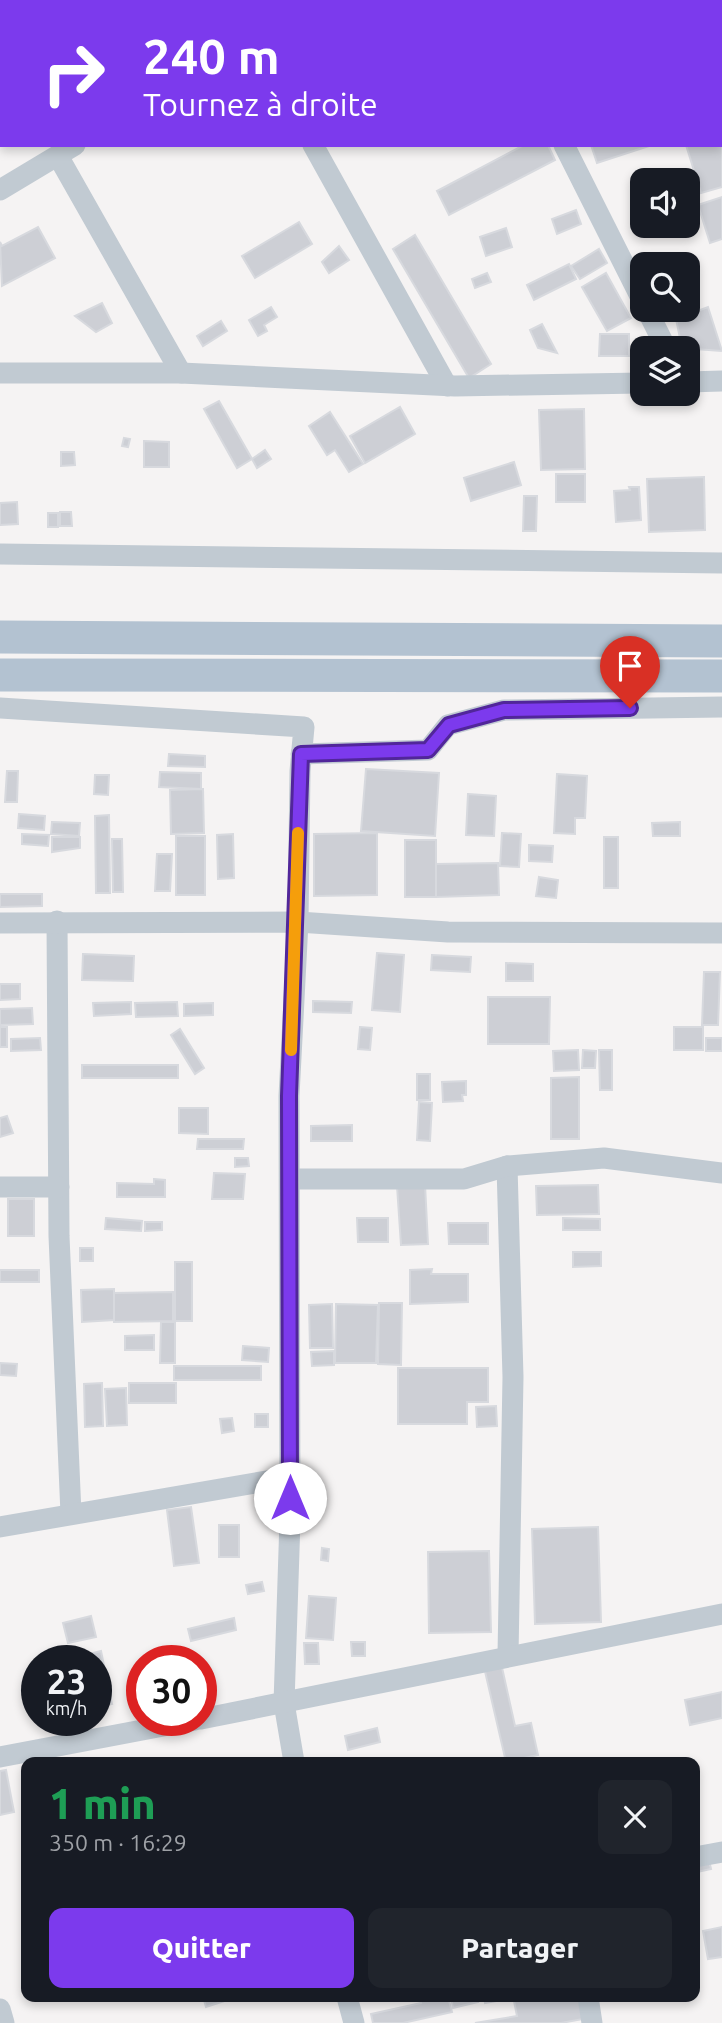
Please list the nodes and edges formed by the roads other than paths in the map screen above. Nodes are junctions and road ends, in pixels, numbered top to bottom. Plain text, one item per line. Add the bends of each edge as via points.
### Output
1 (314, 147) edge
2 (565, 147) edge
3 (66, 151) edge
4 (0, 190) edge
5 (630, 276) edge
6 (0, 373) edge
7 (181, 373) junction
8 (722, 381) edge
9 (700, 382) edge
10 (630, 383) edge
11 (447, 386) junction
12 (0, 554) edge
13 (722, 563) edge
14 (0, 637) edge
15 (722, 640) edge
16 (0, 675) edge
17 (722, 676) edge
18 (722, 707) edge
19 (0, 708) edge
20 (301, 754) junction
21 (57, 921) junction
22 (298, 922) junction
23 (0, 923) edge
24 (722, 933) edge
25 (507, 1166) junction
26 (722, 1173) edge
27 (291, 1179) junction
28 (0, 1187) edge
29 (58, 1187) junction
30 (290, 1477) junction
31 (71, 1514) junction
32 (0, 1527) edge
33 (722, 1614) edge
34 (508, 1655) junction
35 (284, 1703) junction
36 (217, 1716) edge
37 (126, 1733) edge
38 (0, 1757) edge
39 (293, 1757) edge
40 (722, 1852) edge
41 (700, 1856) edge
42 (349, 2002) edge
43 (589, 2002) edge
44 (0, 2011) edge
45 (4, 2023) edge
46 (355, 2023) edge
47 (592, 2023) edge

1 - 11 street
2 - 5 street
3 - 4 street
3 - 7 street
6 - 7 street
7 - 11 street
8 - 9 street
10 - 11 street
12 - 13 street
14 - 15 main road
16 - 17 main road
18 - 20 street via 504,710 449,725 428,750
19 - 20 street via 304,727
20 - 22 street
21 - 22 street
21 - 23 street
21 - 29 street
22 - 24 street via 448,932
22 - 27 street via 289,1096
25 - 26 street via 604,1158
25 - 27 street via 464,1179
25 - 34 street via 513,1369
27 - 30 street
28 - 29 street
29 - 31 street
30 - 31 street
30 - 35 street
31 - 32 street
33 - 34 street
34 - 35 street
35 - 36 street
35 - 39 street
37 - 38 street
40 - 41 street
42 - 46 street
43 - 47 street
44 - 45 street

